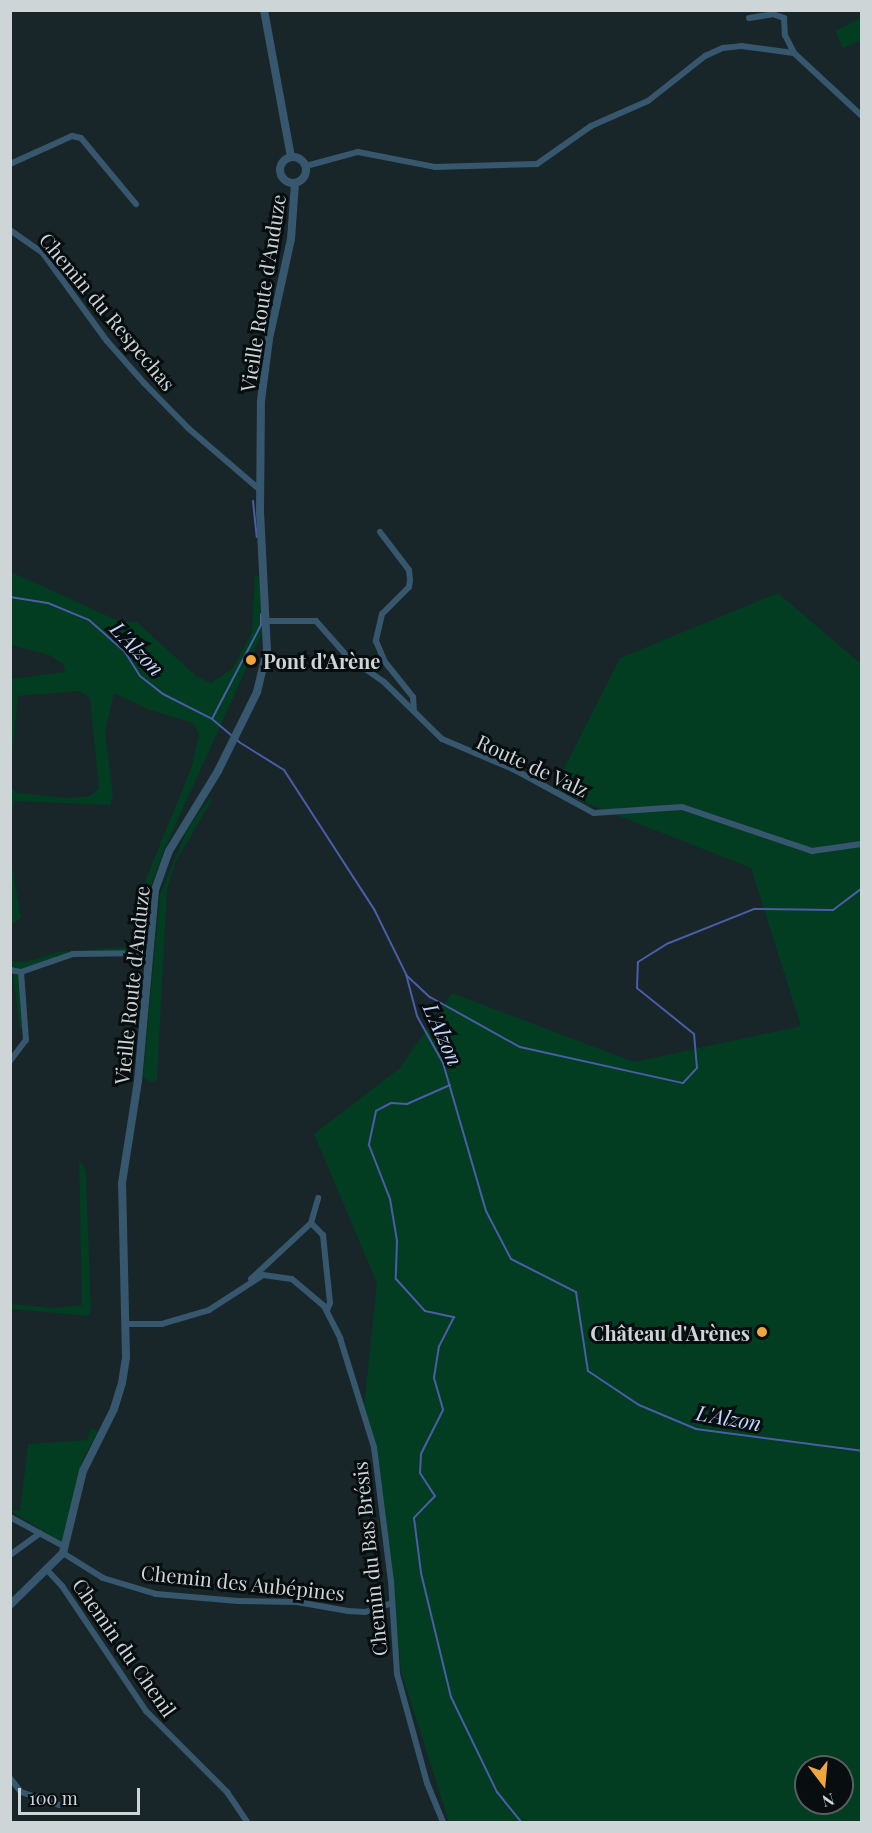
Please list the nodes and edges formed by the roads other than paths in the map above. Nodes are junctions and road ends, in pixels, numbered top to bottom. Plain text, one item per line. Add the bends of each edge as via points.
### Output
1 (264, 10) edge
2 (749, 18) dead end
3 (794, 53) junction
4 (861, 116) edge
5 (291, 157) junction
6 (10, 164) edge
7 (306, 166) junction
8 (295, 183) junction
9 (136, 204) dead end
10 (10, 230) edge
11 (259, 489) junction
12 (380, 532) dead end
13 (268, 621) junction
14 (414, 710) junction
15 (861, 844) edge
16 (148, 953) junction
17 (10, 970) edge
18 (21, 972) junction
19 (10, 1061) edge
20 (318, 1198) dead end
21 (310, 1223) junction
22 (251, 1280) junction
23 (327, 1310) junction
24 (125, 1324) junction
25 (10, 1517) edge
26 (40, 1533) junction
27 (64, 1550) junction
28 (10, 1555) edge
29 (48, 1571) junction
30 (390, 1604) junction
31 (10, 1605) edge
32 (10, 1778) edge
33 (59, 1805) dead end
34 (247, 1822) edge
35 (443, 1822) edge

1 - 5 street
2 - 3 street via 773,14 784,18 785,35
3 - 4 street
3 - 7 street via 741,46 723,48 705,56 648,101 591,126 537,164 435,167 358,152
5 - 7 street via 298,157
5 - 8 street via 285,159 280,170 282,177
6 - 9 street via 72,136 81,138
7 - 8 street via 305,177
8 - 11 street, Vieille Route d'Anduze via 291,239 264,370
10 - 11 street, Chemin du Respechas via 42,252 107,341 144,383 188,428
11 - 13 street, Vieille Route d'Anduze
12 - 14 street via 409,570 410,580 409,586 394,597 382,614 376,641 385,662 412,698
13 - 14 street, Route de Valz via 308,620 323,625 348,657
13 - 16 street, Vieille Route d'Anduze via 263,675 257,692 218,771 169,851 155,890
14 - 15 street, Route de Valz via 454,747 514,770 594,813 682,807 812,851
16 - 18 street via 73,954
16 - 24 street, Vieille Route d'Anduze via 138,1081 122,1183
17 - 18 street
18 - 19 street via 26,1040
20 - 21 street, Chemin du Bas Brésis
21 - 22 street, Chemin du Bas Brésis
21 - 23 street via 323,1235 330,1303
22 - 23 street, Chemin du Bas Brésis via 278,1274 292,1279
22 - 24 street, Chemin du Bas Brésis via 209,1311 162,1324
23 - 30 street, Chemin du Bas Brésis via 340,1338 374,1447 391,1581
24 - 27 street, Vieille Route d'Anduze via 122,1383 114,1409 83,1471
25 - 26 street, Chemin des Aubépines
26 - 27 street, Chemin des Aubépines
26 - 28 street
27 - 29 street, Vieille Route d'Anduze
27 - 30 street, Chemin des Aubépines via 103,1578 156,1593 238,1602 297,1602 365,1612
29 - 31 street, Vieille Route d'Anduze
29 - 34 street, Chemin du Chenil via 146,1711 227,1792
30 - 35 street, Chemin du Bas Brésis via 401,1691 427,1783
32 - 33 street via 21,1792

